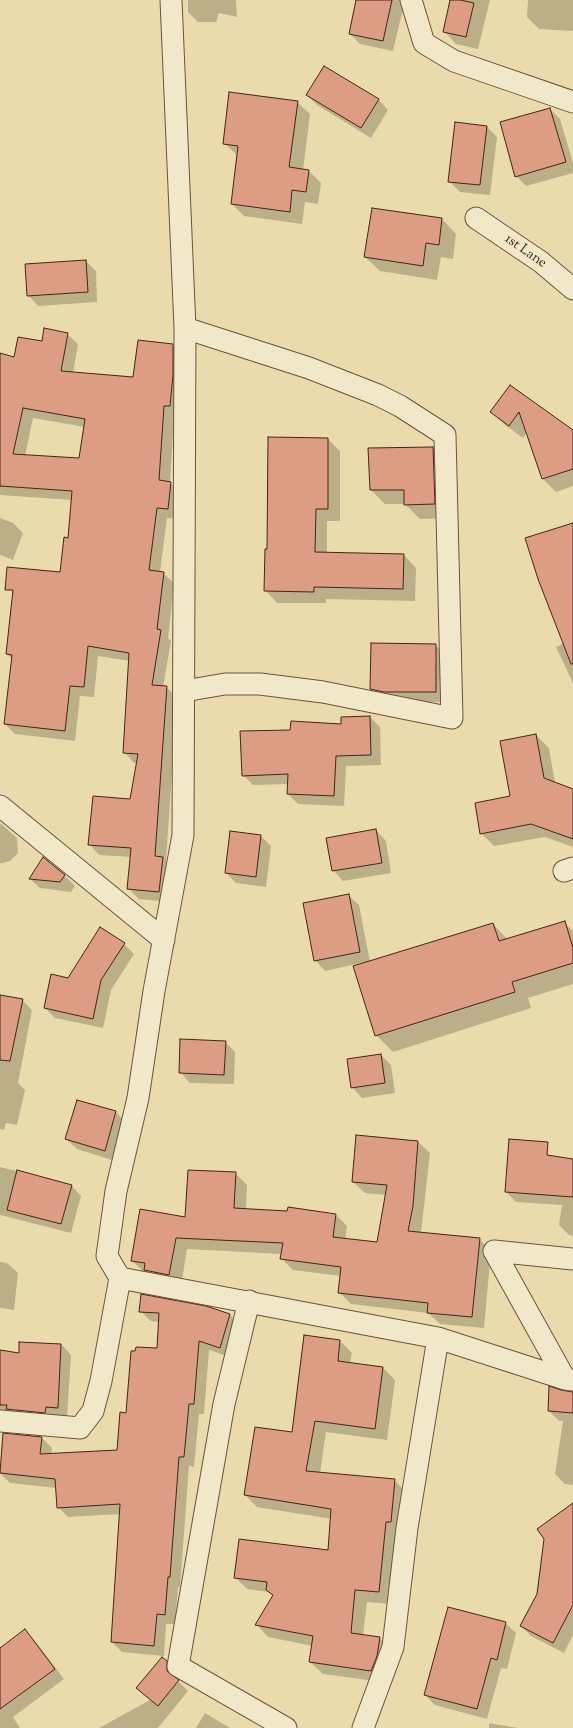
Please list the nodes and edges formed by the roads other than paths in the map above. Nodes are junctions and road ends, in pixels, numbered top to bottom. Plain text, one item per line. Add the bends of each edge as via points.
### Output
1 (171, 0) edge
2 (411, 0) edge
3 (573, 102) edge
4 (476, 218) dead end
5 (573, 289) edge
6 (185, 328) junction
7 (190, 690) dead end
8 (0, 806) edge
9 (164, 940) junction
10 (573, 1259) edge
11 (120, 1278) junction
12 (249, 1301) junction
13 (438, 1338) junction
14 (569, 1380) edge
15 (0, 1422) edge
16 (286, 1728) edge
17 (363, 1728) edge

1 - 6 street
2 - 3 street via 424,43 454,61
4 - 5 street, 1st Lane via 541,262
6 - 7 street via 309,368 378,395 445,435 452,718 323,692 260,684 225,684
6 - 9 street via 183,835
8 - 9 street
9 - 11 street via 138,1098 116,1191 107,1256
10 - 14 street via 494,1251
11 - 12 street
11 - 15 street via 101,1381 93,1411 80,1428
12 - 13 street
12 - 16 street via 224,1404 178,1666
13 - 14 street
13 - 17 street via 407,1528 393,1647

